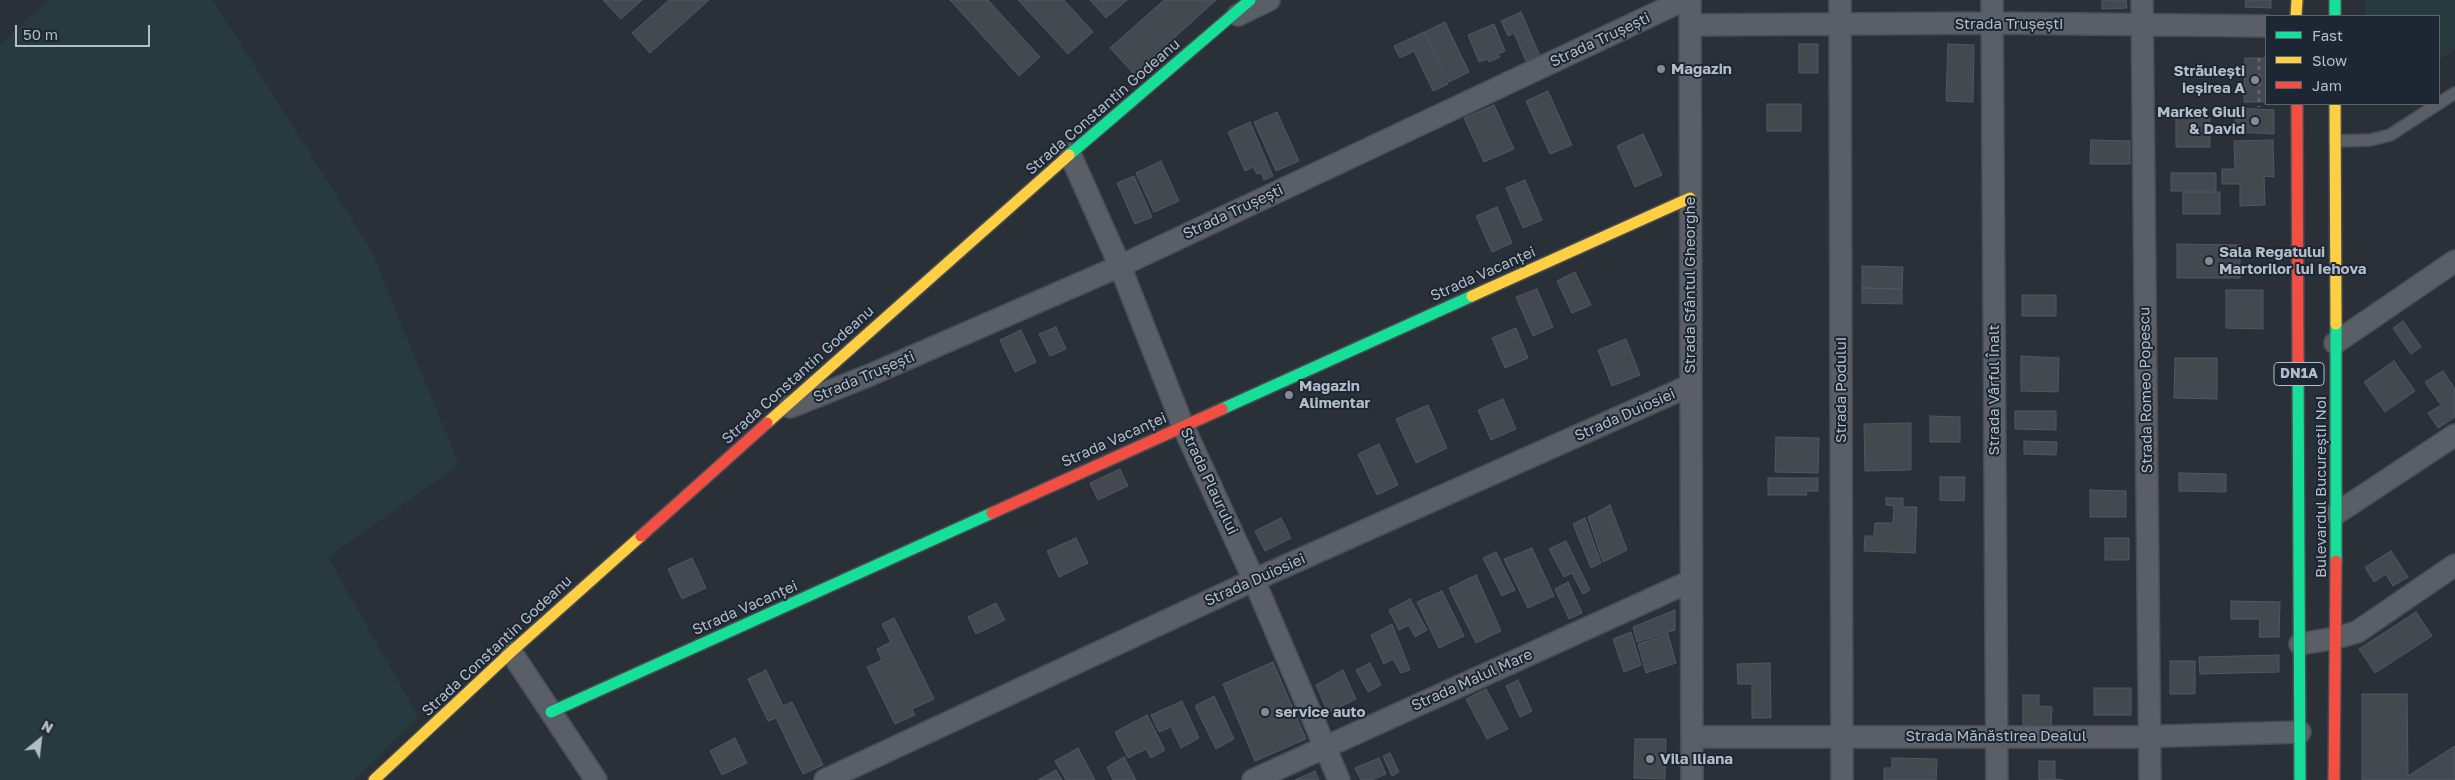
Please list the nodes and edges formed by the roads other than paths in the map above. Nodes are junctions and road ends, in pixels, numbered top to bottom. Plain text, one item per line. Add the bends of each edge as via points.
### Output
1 (1250, 0) edge
2 (1269, 0) edge
3 (1684, 0) edge
4 (1690, 0) edge
5 (1840, 0) edge
6 (1992, 0) edge
7 (2142, 0) edge
8 (2297, 0) edge
9 (2335, 0) edge
10 (2296, 15) edge
11 (2335, 15) edge
12 (1228, 20) junction
13 (1840, 24) junction
14 (1992, 24) junction
15 (1692, 25) junction
16 (2142, 25) junction
17 (2265, 26) edge
18 (2455, 93) edge
19 (2440, 103) edge
20 (2297, 105) edge
21 (2335, 105) edge
22 (2436, 105) edge
23 (2335, 141) junction
24 (1070, 154) junction
25 (1690, 198) junction
26 (2455, 261) edge
27 (1120, 266) junction
28 (2336, 343) junction
29 (1689, 386) junction
30 (778, 412) junction
31 (1183, 426) junction
32 (2455, 436) edge
33 (2336, 512) junction
34 (2455, 565) edge
35 (1254, 580) junction
36 (1691, 580) junction
37 (2336, 638) junction
38 (2300, 644) junction
39 (511, 652) junction
40 (551, 712) junction
41 (2300, 732) junction
42 (1842, 736) junction
43 (1997, 736) junction
44 (2149, 736) junction
45 (1692, 737) junction
46 (1326, 747) junction
47 (374, 780) edge
48 (596, 780) edge
49 (825, 780) edge
50 (1253, 780) edge
51 (1339, 780) edge
52 (1692, 780) edge
53 (1842, 780) edge
54 (1997, 780) edge
55 (2150, 780) edge
56 (2300, 780) edge
57 (2334, 780) edge

1 - 12 street, Strada Constantin Godeanu
2 - 12 street
3 - 27 street, Strada Trușești
4 - 15 street, Strada Sfântul Gheorghe
5 - 13 street, Strada Podului
6 - 14 street, Strada Vârful Înalt
7 - 16 street, Strada Romeo Popescu
8 - 10 street
9 - 11 street
12 - 24 street, Strada Constantin Godeanu
13 - 14 street, Strada Trușești
13 - 15 street, Strada Trușești
13 - 42 street, Strada Podului
14 - 16 street, Strada Trușești
14 - 43 street, Strada Vârful Înalt
15 - 25 street, Strada Sfântul Gheorghe
16 - 17 street, Strada Trușești
16 - 44 street, Strada Romeo Popescu
18 - 19 lane
20 - 38 street, Bulevardul Bucureștii Noi / DN1A
21 - 23 street, Bulevardul Bucureștii Noi / DN1A
22 - 23 lane via 2390,135 2370,140
23 - 28 street, Bulevardul Bucureștii Noi / DN1A
24 - 27 street, Strada Plaurului
24 - 30 street, Strada Constantin Godeanu
25 - 29 street, Strada Sfântul Gheorghe
25 - 31 street, Strada Vacanței
26 - 28 street
27 - 30 street, Strada Trușești
27 - 31 street, Strada Plaurului
28 - 33 street, Bulevardul Bucureștii Noi / DN1A
29 - 35 street, Strada Duiosiei
29 - 36 street, Strada Sfântul Gheorghe
30 - 39 street, Strada Constantin Godeanu
31 - 35 street, Strada Plaurului
31 - 40 street, Strada Vacanței
32 - 33 street
33 - 37 street, Bulevardul Bucureștii Noi / DN1A
34 - 37 street via 2357,632
35 - 46 street, Strada Plaurului
35 - 49 street, Strada Duiosiei
36 - 45 street, Strada Sfântul Gheorghe
36 - 46 street, Strada Malul Mare
37 - 38 street
37 - 57 street, Bulevardul Bucureștii Noi / DN1A
38 - 41 street, Bulevardul Bucureștii Noi / DN1A
39 - 40 street
39 - 47 street, Strada Constantin Godeanu
40 - 48 street
41 - 44 street, Strada Mănăstirea Dealul
41 - 56 street, Bulevardul Bucureștii Noi / DN1A
42 - 43 street, Strada Mănăstirea Dealul
42 - 45 street, Strada Mănăstirea Dealul
42 - 53 street, Strada Podului
43 - 44 street, Strada Mănăstirea Dealul
43 - 54 street, Strada Vârful Înalt
44 - 55 street, Strada Romeo Popescu
45 - 52 street, Strada Sfântul Gheorghe
46 - 50 street, Strada Malul Mare
46 - 51 street, Strada Plaurului

